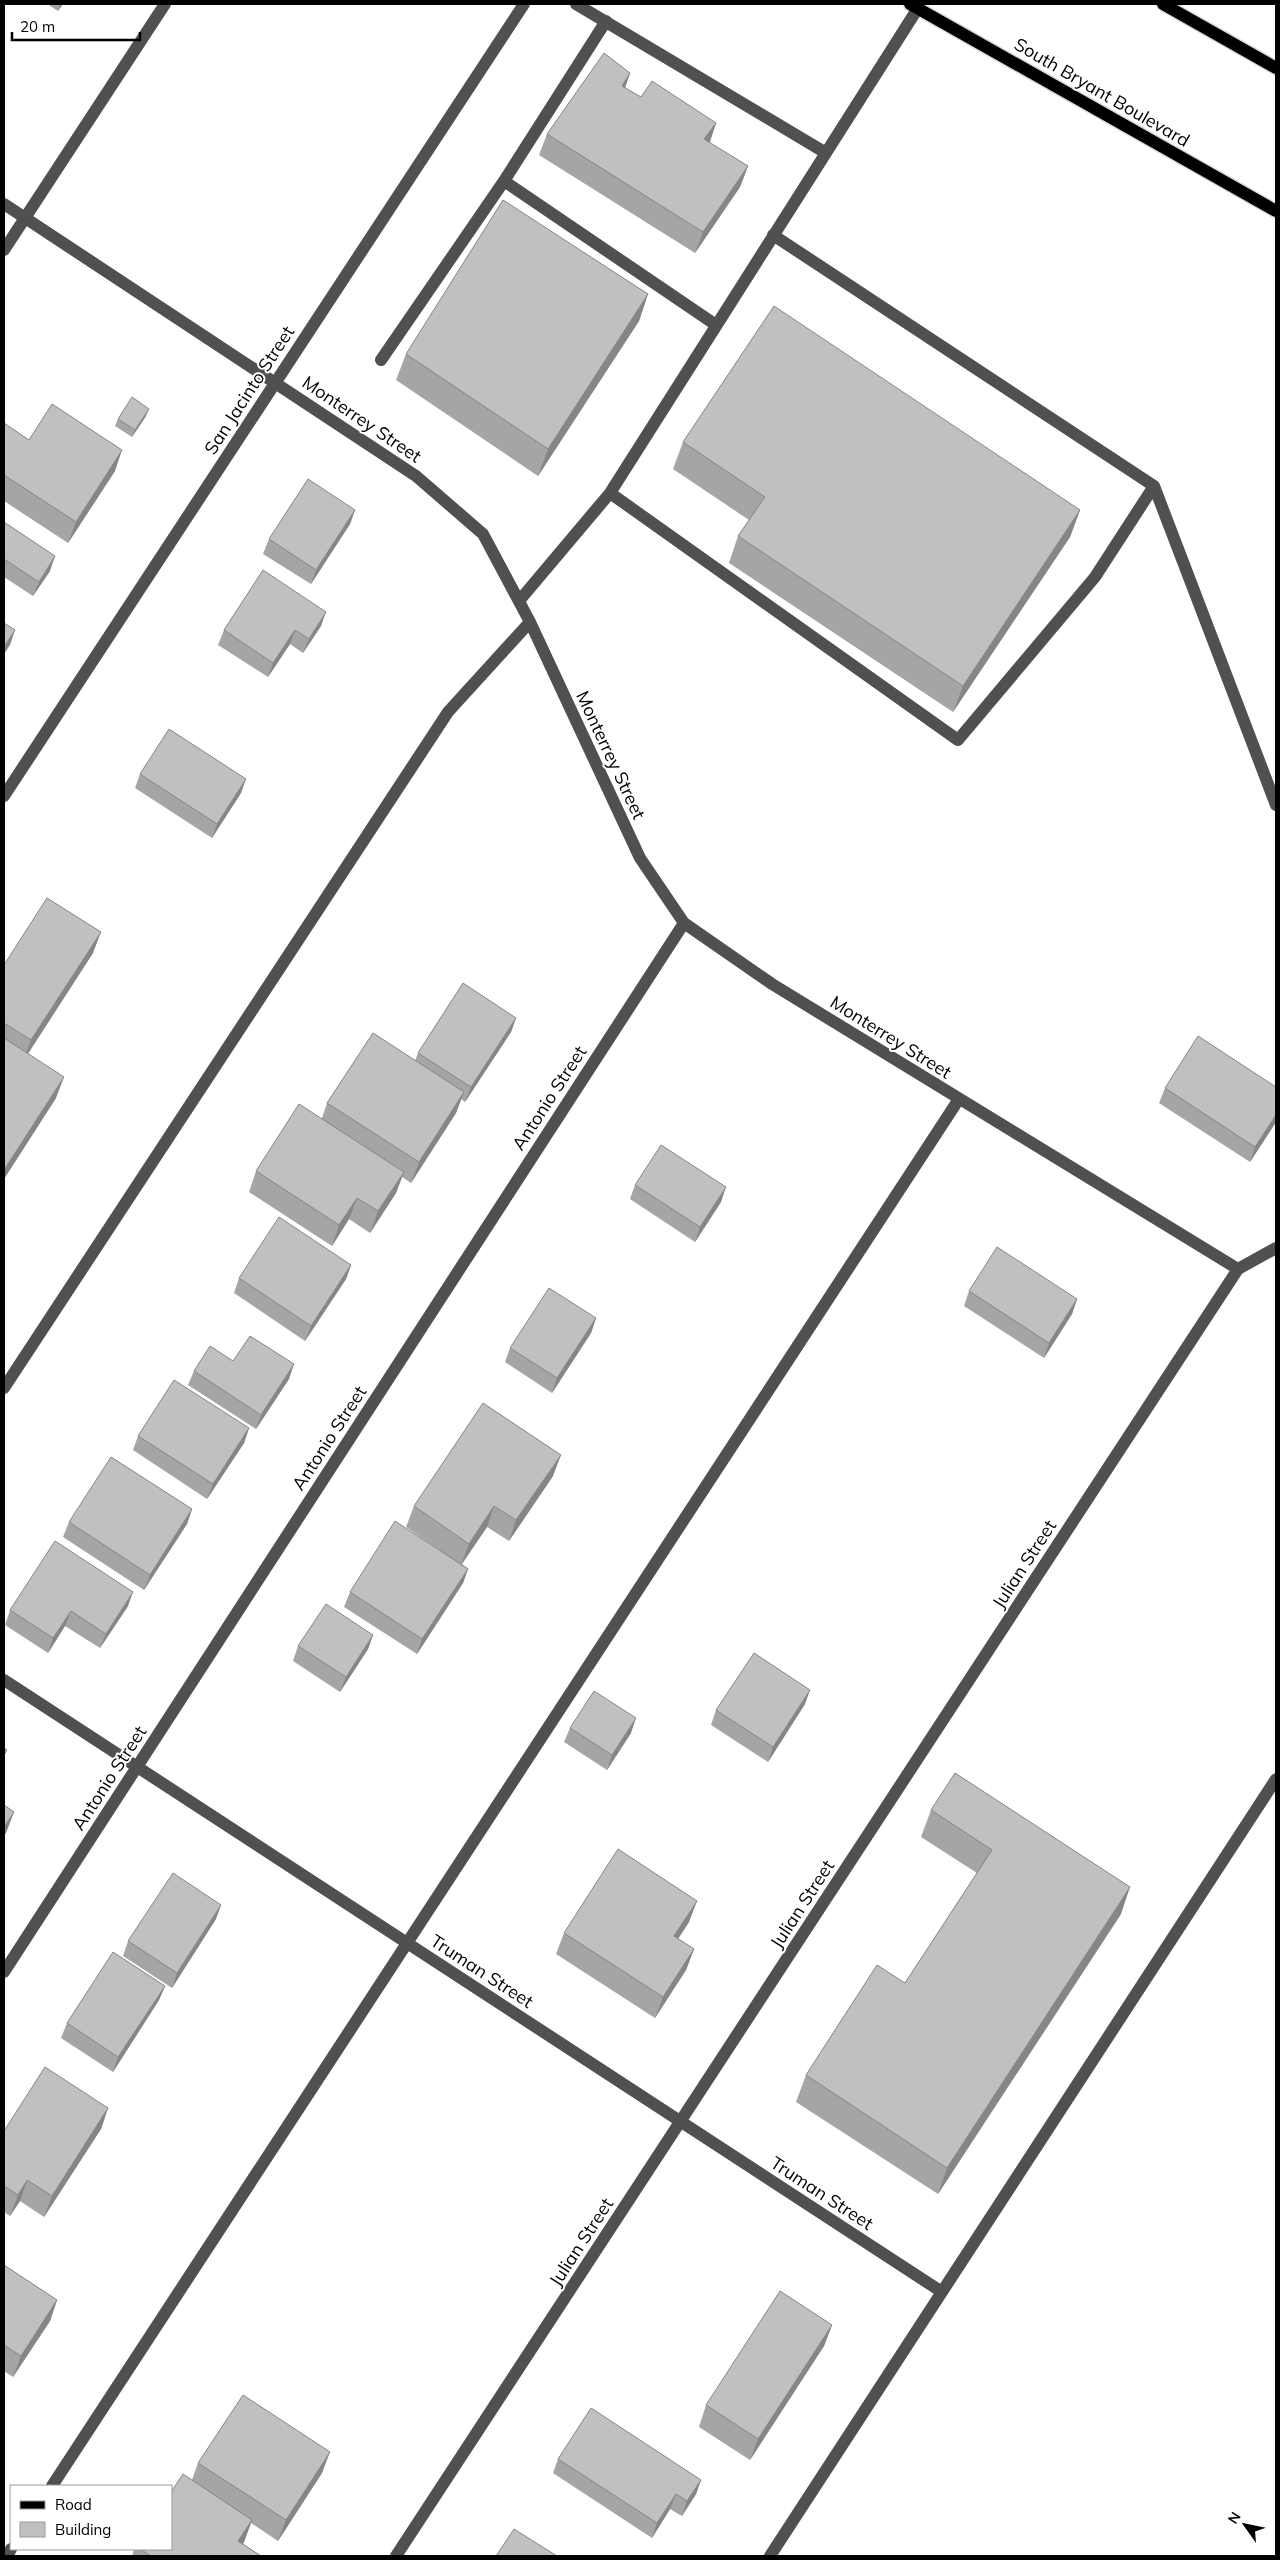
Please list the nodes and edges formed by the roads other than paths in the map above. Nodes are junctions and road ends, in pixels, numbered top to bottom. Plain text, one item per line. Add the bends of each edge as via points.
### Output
1 (165, 4) edge
2 (524, 4) edge
3 (576, 4) edge
4 (1163, 4) edge
5 (914, 6) edge
6 (606, 21) junction
7 (1276, 68) edge
8 (826, 152) junction
9 (504, 181) junction
10 (4, 204) edge
11 (1276, 211) edge
12 (24, 218) junction
13 (773, 235) junction
14 (4, 250) edge
15 (716, 324) junction
16 (381, 360) dead end
17 (275, 383) junction
18 (1154, 486) junction
19 (610, 493) junction
20 (519, 601) junction
21 (530, 622) junction
22 (4, 796) edge
23 (1276, 805) edge
24 (684, 923) junction
25 (959, 1099) junction
26 (1276, 1248) edge
27 (1238, 1269) junction
28 (4, 1388) edge
29 (4, 1680) edge
30 (137, 1767) junction
31 (1276, 1779) edge
32 (407, 1943) junction
33 (4, 1972) edge
34 (681, 2122) junction
35 (942, 2292) junction
36 (53, 2485) edge
37 (396, 2556) edge
38 (770, 2556) edge

1 - 12 street
2 - 17 street, San Jacinto Street
3 - 6 street
4 - 7 main road
5 - 8 street
5 - 11 main road, South Bryant Boulevard
6 - 8 street
6 - 9 street
8 - 13 street
9 - 15 street
9 - 16 street
10 - 12 street, Monterrey Street
12 - 14 street
12 - 17 street, Monterrey Street
13 - 15 street
13 - 18 street
15 - 19 street
17 - 20 street, Monterrey Street via 416,476 483,534
17 - 22 street, San Jacinto Street
18 - 19 street via 1095,577 958,740
18 - 23 street
19 - 20 street
20 - 21 street, Monterrey Street
21 - 24 street, Monterrey Street via 640,858
21 - 28 street via 448,712
24 - 25 street, Monterrey Street via 772,984
24 - 30 street, Antonio Street
25 - 27 street, Monterrey Street
25 - 32 street
26 - 27 street
27 - 34 street, Julian Street
29 - 30 street, Truman Street
30 - 32 street, Truman Street
30 - 33 street, Antonio Street
31 - 35 street
32 - 34 street, Truman Street
32 - 36 street
34 - 35 street, Truman Street
34 - 37 street, Julian Street
35 - 38 street

